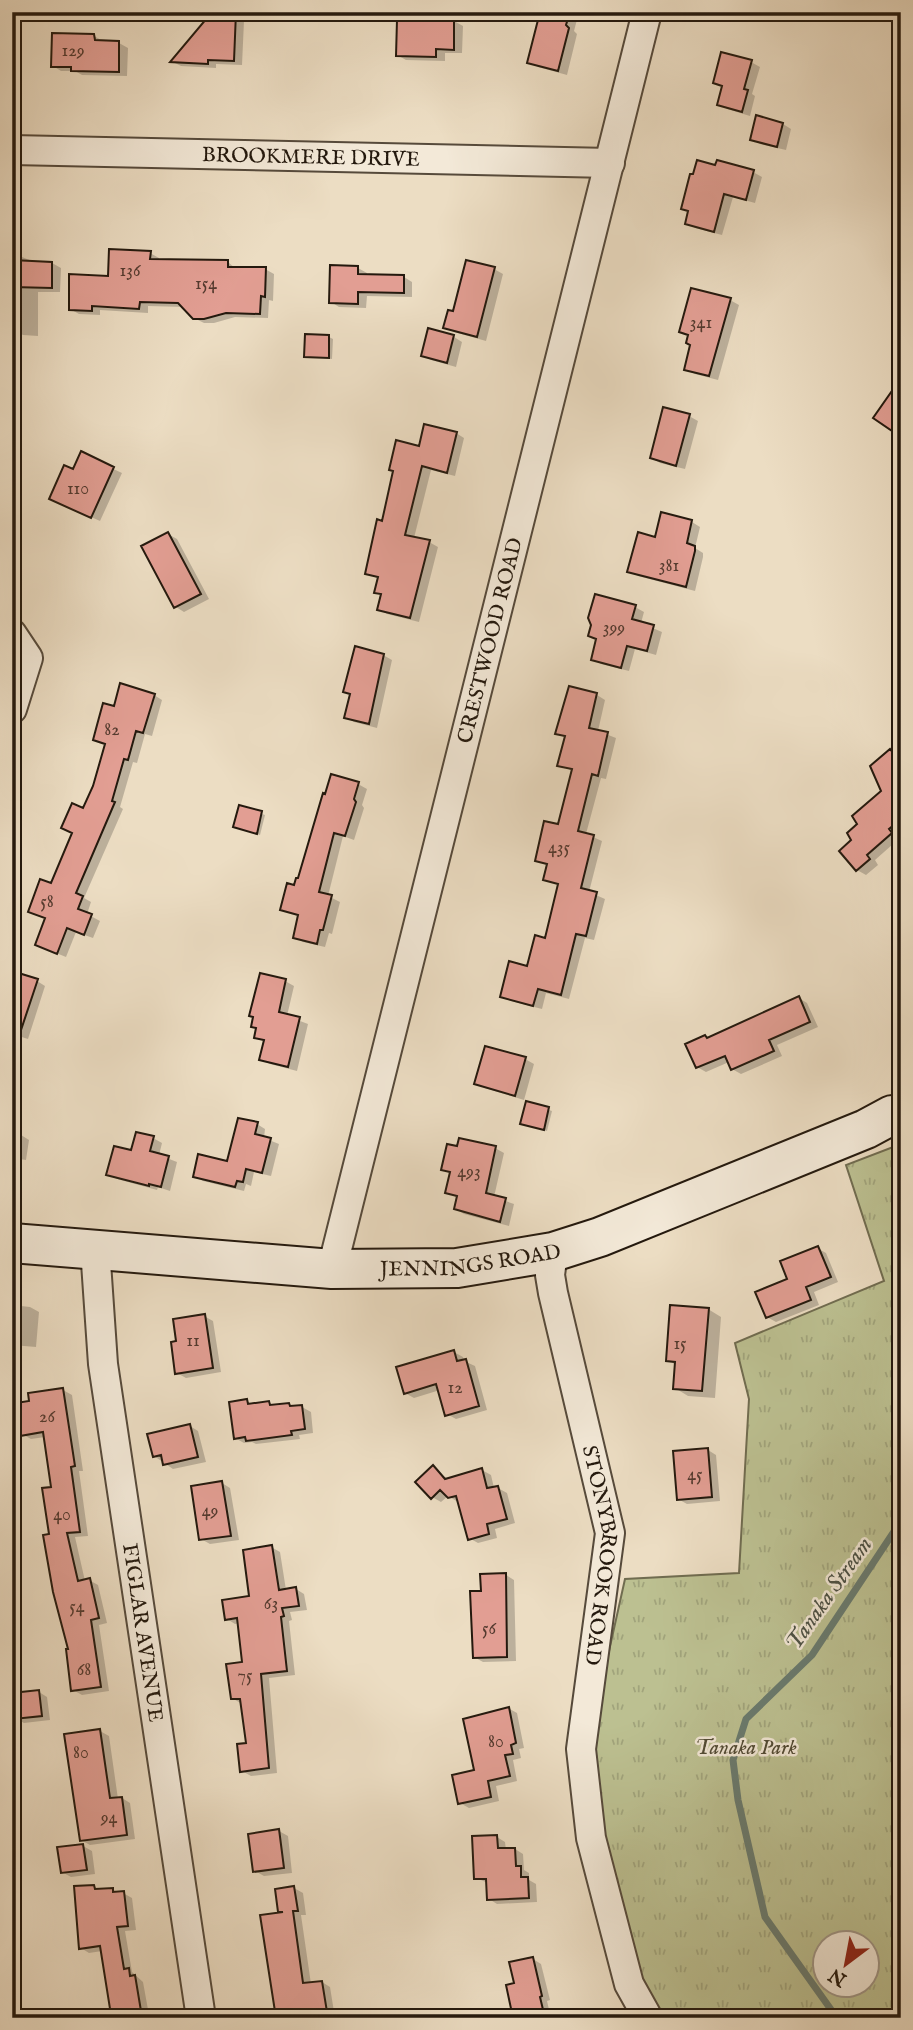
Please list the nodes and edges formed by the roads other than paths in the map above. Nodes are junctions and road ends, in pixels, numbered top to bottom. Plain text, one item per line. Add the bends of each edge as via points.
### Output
1 (647, 12) edge
2 (12, 150) edge
3 (610, 163) junction
4 (12, 634) edge
5 (12, 709) edge
6 (898, 1114) edge
7 (12, 1243) edge
8 (95, 1248) junction
9 (552, 1252) junction
10 (332, 1269) junction
11 (201, 2018) edge
12 (648, 2018) edge

1 - 3 street, CRESTWOOD ROAD
2 - 3 street, BROOKMERE DRIVE
3 - 10 street, CRESTWOOD ROAD
4 - 5 street via 28,658
6 - 9 street, JENNINGS ROAD via 600,1237
7 - 8 street, JENNINGS ROAD
8 - 10 street, JENNINGS ROAD
8 - 11 street, FIGLAR AVENUE via 103,1364
9 - 10 street, JENNINGS ROAD via 457,1268
9 - 12 street, STONYBROOK ROAD via 553,1293 610,1533 581,1749 591,1838 629,1984

